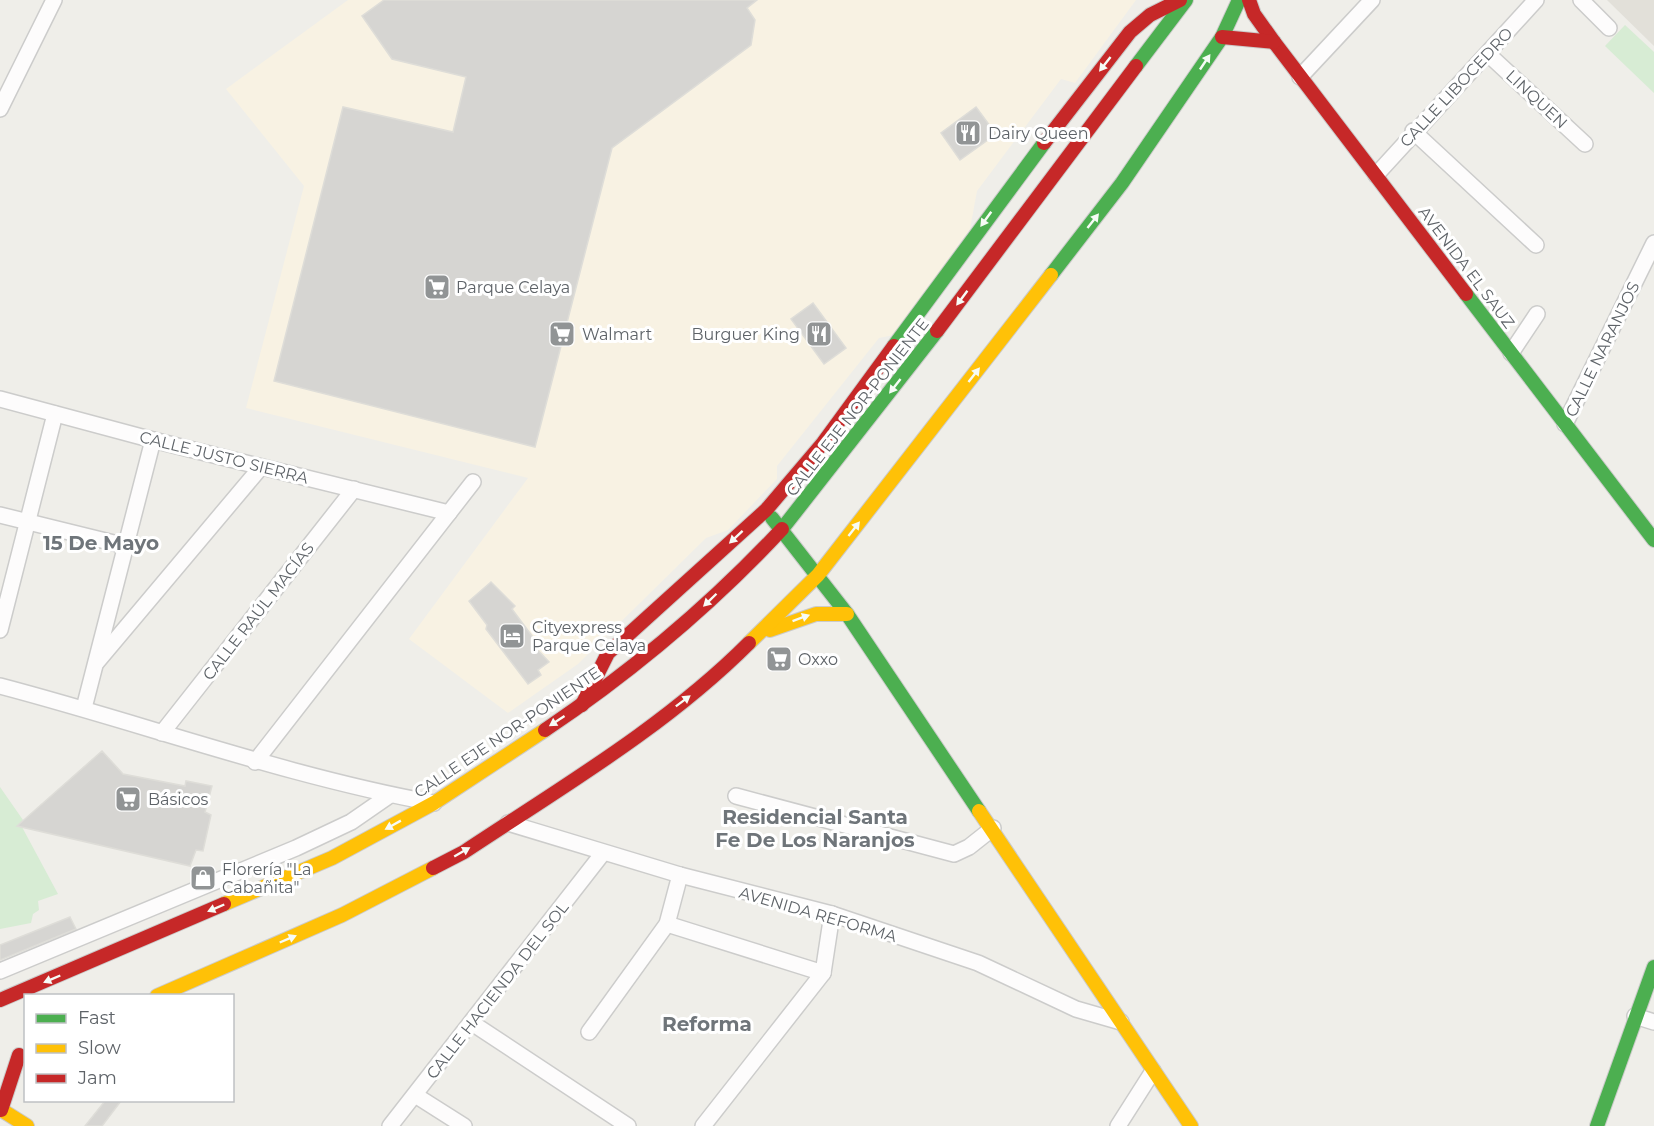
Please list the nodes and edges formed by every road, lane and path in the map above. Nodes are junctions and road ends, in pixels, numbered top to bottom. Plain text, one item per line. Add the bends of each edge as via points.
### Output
1 (54, 0) edge
2 (1148, 0) edge
3 (1179, 0) edge
4 (1186, 0) edge
5 (1249, 0) edge
6 (1372, 0) edge
7 (1536, 0) edge
8 (1581, 0) edge
9 (1234, 2) edge
10 (1254, 14) junction
11 (1609, 28) dead end
12 (1130, 32) junction
13 (1222, 37) junction
14 (1274, 42) junction
15 (1488, 54) junction
16 (1300, 77) junction
17 (0, 109) edge
18 (1413, 131) junction
19 (1585, 144) dead end
20 (1376, 175) junction
21 (1654, 243) edge
22 (1536, 245) dead end
23 (1537, 314) dead end
24 (1511, 353) junction
25 (0, 399) edge
26 (55, 414) junction
27 (1565, 424) junction
28 (153, 440) junction
29 (261, 467) junction
30 (473, 482) dead end
31 (354, 489) junction
32 (766, 510) junction
33 (449, 513) junction
34 (0, 515) edge
35 (28, 522) junction
36 (781, 530) junction
37 (1654, 540) edge
38 (126, 546) junction
39 (818, 575) junction
40 (848, 614) junction
41 (0, 630) edge
42 (757, 636) junction
43 (95, 665) junction
44 (0, 686) edge
45 (582, 705) junction
46 (84, 708) junction
47 (162, 733) junction
48 (255, 762) junction
49 (390, 795) junction
50 (736, 796) dead end
51 (434, 803) junction
52 (508, 823) junction
53 (993, 828) junction
54 (603, 853) junction
55 (680, 875) junction
56 (832, 915) junction
57 (667, 924) junction
58 (1654, 967) edge
59 (0, 971) edge
60 (823, 973) junction
61 (162, 994) edge
62 (0, 1000) edge
63 (1635, 1016) junction
64 (1121, 1022) junction
65 (1654, 1022) edge
66 (472, 1023) junction
67 (589, 1032) dead end
68 (22, 1053) edge
69 (0, 1062) edge
70 (1153, 1071) junction
71 (415, 1095) junction
72 (1, 1109) edge
73 (27, 1126) edge
74 (390, 1126) edge
75 (464, 1126) edge
76 (628, 1126) edge
77 (703, 1126) edge
78 (1118, 1126) edge
79 (1191, 1126) edge
80 (1597, 1126) edge

1 - 17 street
2 - 12 main road
3 - 12 main road via 1150,15
4 -> 36 main road, CALLE EJE NOR-PONIENTE via 903,376
5 - 10 main road, AVENIDA EL SAUZ
6 - 16 street
7 - 15 street, CALLE LIBOCEDRO
8 - 11 street
9 - 10 main road
9 - 13 main road
10 - 14 main road, AVENIDA EL SAUZ
12 -> 32 main road via 1035,154 823,443
13 - 14 main road
39 -> 13 main road via 1122,183
14 - 16 main road, AVENIDA EL SAUZ
15 - 18 street, CALLE LIBOCEDRO
15 - 19 street, LINQUEN
16 - 20 main road, AVENIDA EL SAUZ
18 - 20 street, CALLE LIBOCEDRO
18 - 22 street
20 - 24 main road, AVENIDA EL SAUZ
21 - 27 street, CALLE NARANJOS
23 - 24 street
24 - 27 main road, AVENIDA EL SAUZ
25 - 26 street, CALLE JUSTO SIERRA
26 - 28 street, CALLE JUSTO SIERRA
26 - 35 street
27 - 37 main road, AVENIDA EL SAUZ
28 - 29 street, CALLE JUSTO SIERRA
28 - 38 street
29 - 31 street, CALLE JUSTO SIERRA
29 - 43 street
30 - 33 street
31 - 33 street, CALLE JUSTO SIERRA
31 - 47 street, CALLE RAÚL MACÍAS
32 - 36 main road
32 -> 45 main road via 608,653
33 - 48 street
34 - 35 street
35 - 38 street
35 - 41 street
36 - 39 main road
36 -> 45 main road, CALLE EJE NOR-PONIENTE via 680,629
38 - 43 street
39 - 40 main road
39 - 42 main road
42 -> 40 main road via 806,615 825,611
40 - 53 main road
52 -> 42 main road via 636,737 717,675
43 - 46 street
44 - 46 street
45 -> 51 main road, CALLE EJE NOR-PONIENTE
46 - 47 street
47 - 48 street
48 - 49 street
49 - 51 street
49 - 59 street via 351,822 296,848
50 - 53 street via 954,854
51 -> 62 main road, CALLE EJE NOR-PONIENTE via 332,858
52 - 54 street, AVENIDA REFORMA
61 -> 52 main road via 342,915 464,852
53 - 64 main road
54 - 55 street, AVENIDA REFORMA
54 - 66 street, CALLE HACIENDA DEL SOL
55 - 56 street, AVENIDA REFORMA
55 - 57 street
56 - 60 street
56 - 64 street, AVENIDA REFORMA via 978,963 1076,1009
57 - 60 street
57 - 67 street
58 - 63 main road
60 - 77 street
63 - 65 street
63 - 80 main road
64 - 70 main road
66 - 71 street, CALLE HACIENDA DEL SOL
66 - 76 street
68 - 69 main road
68 - 72 main road
70 - 78 street
70 - 79 main road
71 - 74 street, CALLE HACIENDA DEL SOL
71 - 75 street
72 - 73 main road

